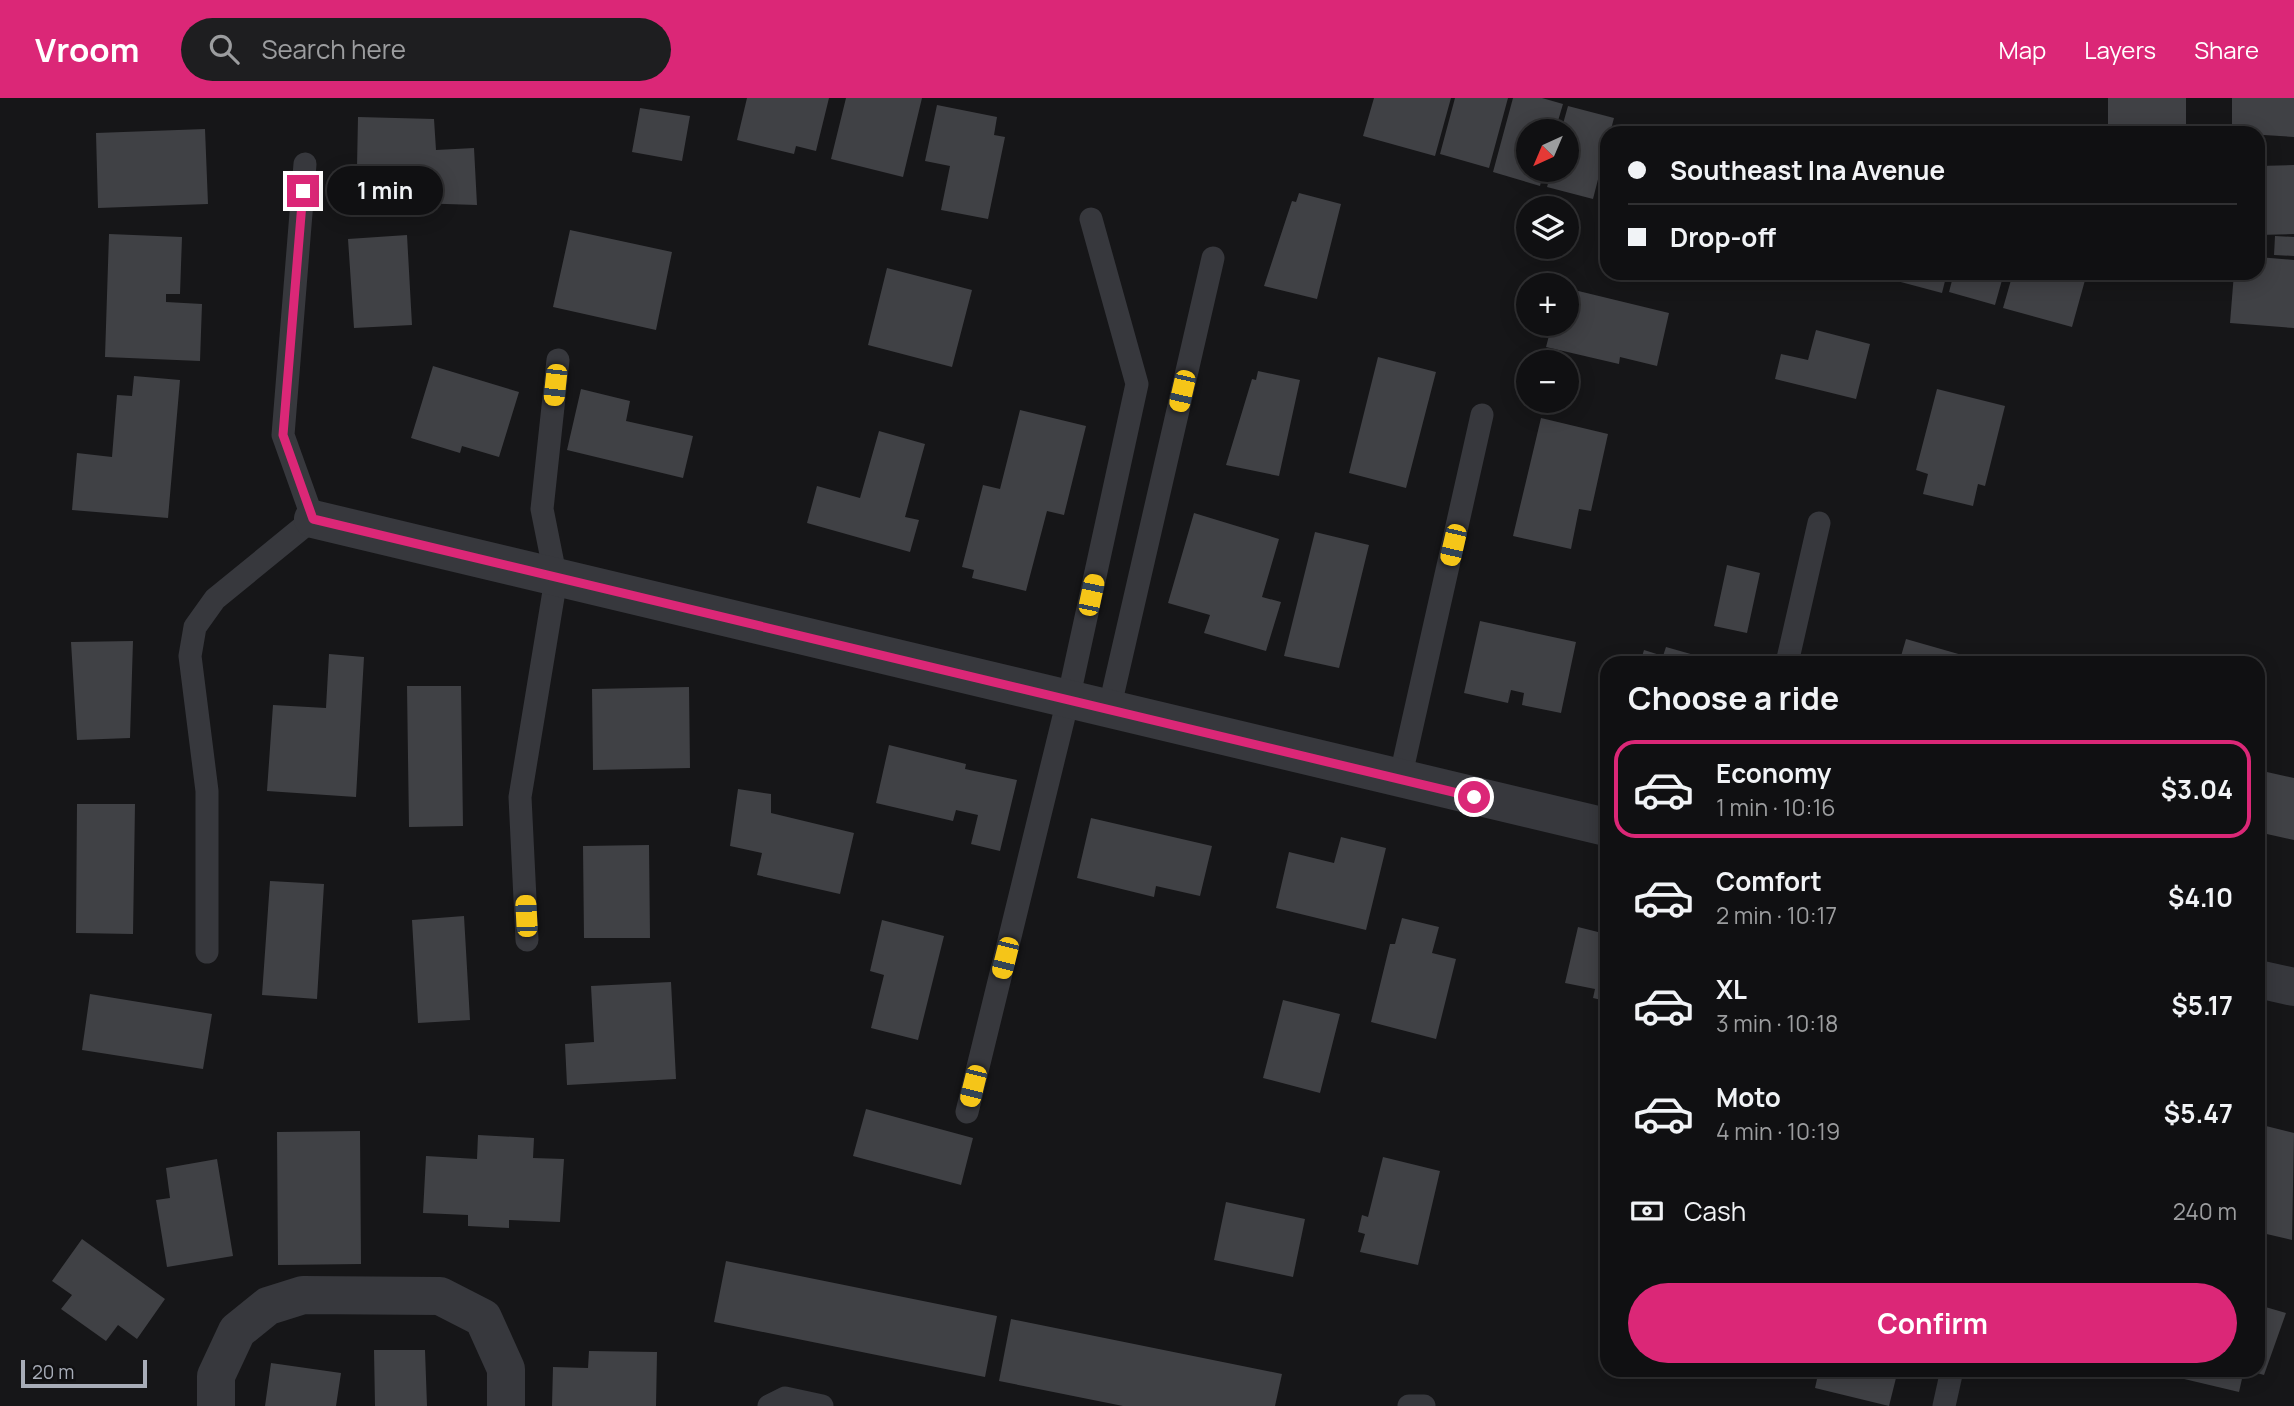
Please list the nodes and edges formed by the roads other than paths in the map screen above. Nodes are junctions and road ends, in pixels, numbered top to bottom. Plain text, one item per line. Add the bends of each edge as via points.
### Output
1 (305, 164) dead end
2 (1091, 219) dead end
3 (1213, 258) dead end
4 (558, 360) dead end
5 (1482, 415) dead end
6 (313, 519) junction
7 (1819, 523) dead end
8 (556, 579) junction
9 (1789, 656) edge
10 (1068, 700) junction
11 (1110, 710) junction
12 (1399, 779) junction
13 (1600, 826) edge
14 (527, 940) dead end
15 (207, 952) dead end
16 (2265, 981) edge
17 (2294, 987) edge
18 (967, 1112) dead end
19 (1950, 1377) edge
20 (216, 1406) edge
21 (506, 1406) edge
22 (769, 1406) edge
23 (822, 1406) edge
24 (1409, 1406) edge
25 (1424, 1406) edge
26 (1944, 1406) edge

1 - 6 lane via 283,435
2 - 10 lane via 1137,384
3 - 11 lane
4 - 8 lane via 542,509
5 - 12 lane
6 - 8 street
6 - 15 lane via 215,598 195,627 190,656 207,791
7 - 9 lane
8 - 10 street
8 - 14 lane via 520,797
10 - 11 street
10 - 18 lane
11 - 12 street
12 - 13 street
16 - 17 street
19 - 26 lane
20 - 21 street via 216,1376 237,1331 268,1306 303,1295 440,1296 483,1318 506,1369
22 - 23 lane via 785,1398
24 - 25 lane

